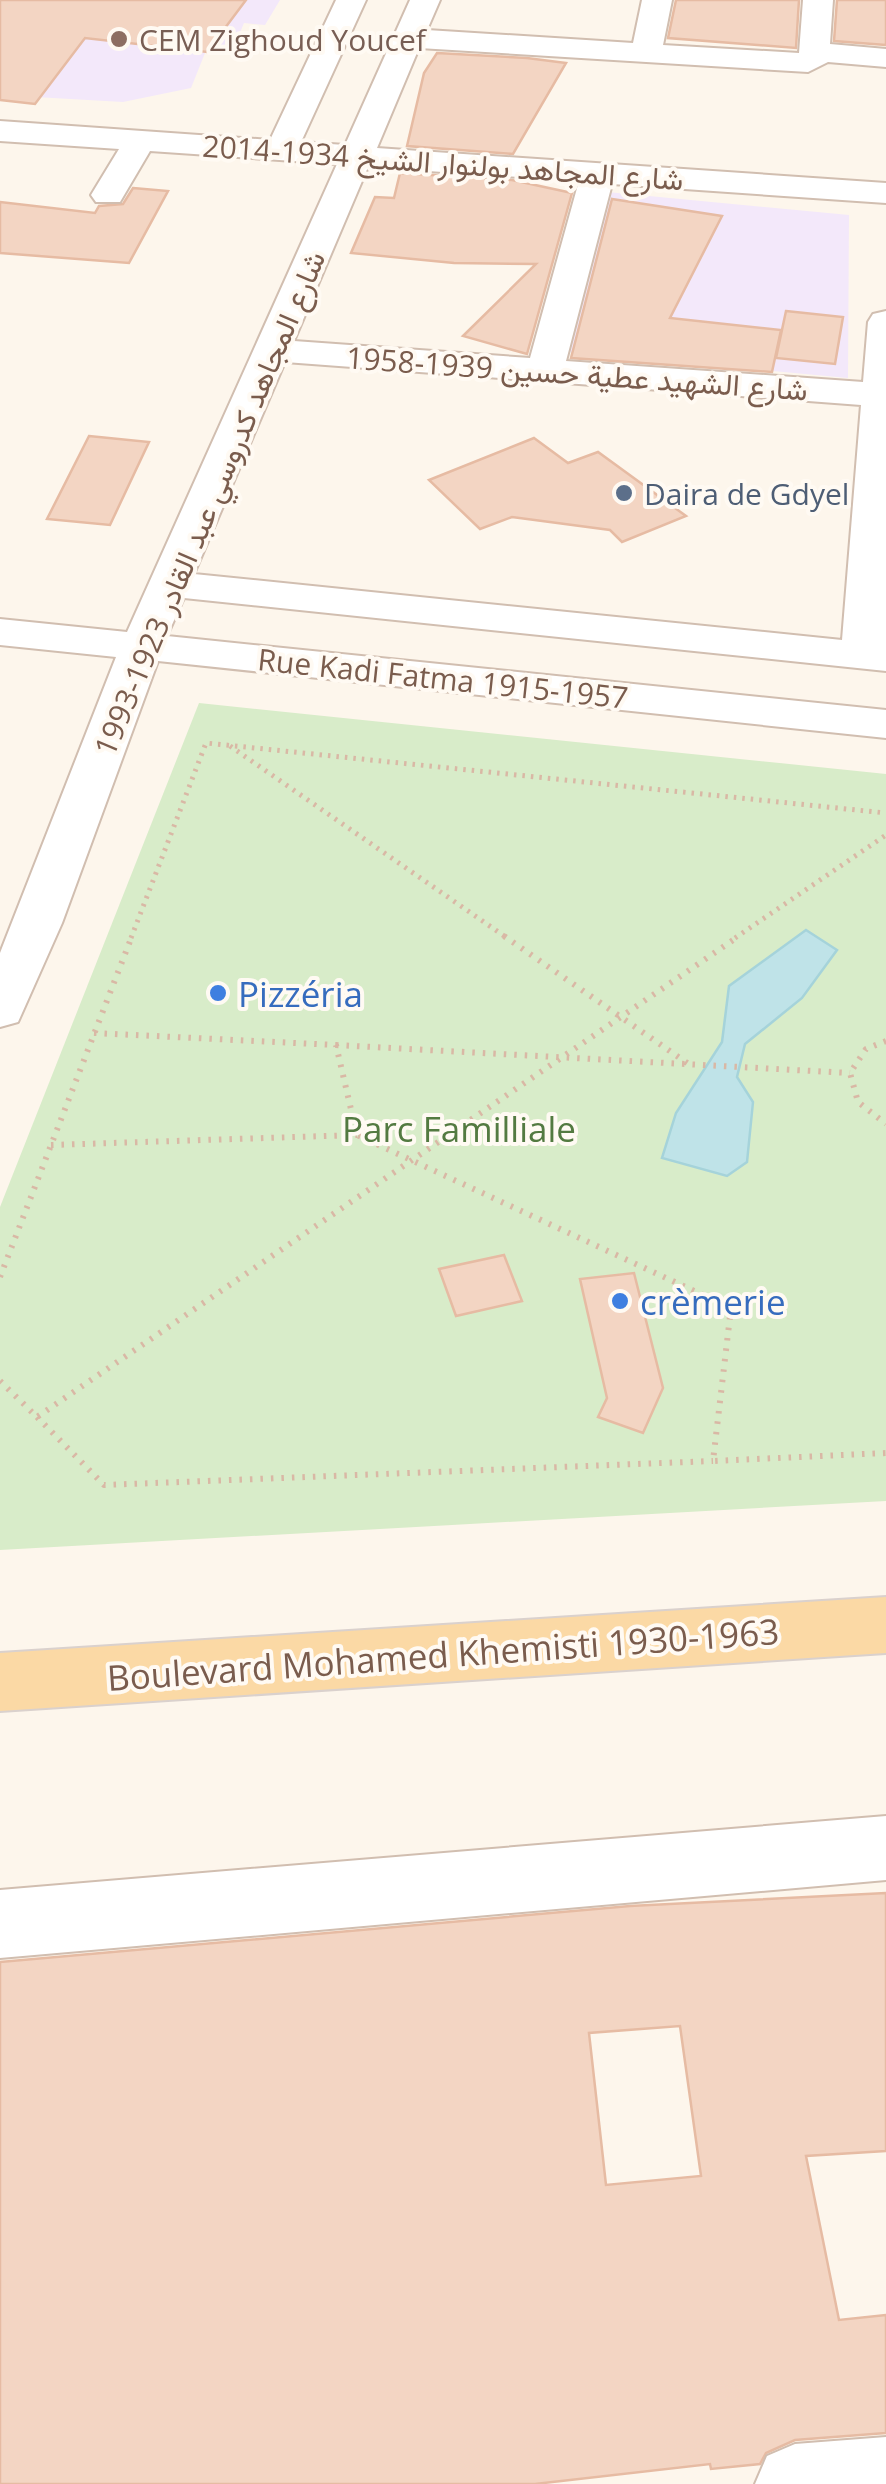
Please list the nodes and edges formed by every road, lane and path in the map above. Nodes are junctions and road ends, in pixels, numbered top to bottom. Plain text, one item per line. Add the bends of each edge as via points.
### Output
1 (351, 0) edge
2 (426, 0) edge
3 (657, 0) edge
4 (818, 0) edge
5 (409, 38) junction
6 (646, 53) junction
7 (813, 57) junction
8 (886, 58) edge
9 (0, 131) edge
10 (140, 141) junction
11 (363, 147) junction
12 (282, 151) junction
13 (598, 172) junction
14 (886, 172) edge
15 (886, 193) edge
16 (108, 195) dead end
17 (886, 323) edge
18 (273, 350) junction
19 (545, 370) junction
20 (880, 395) junction
21 (881, 456) edge
22 (169, 584) junction
23 (0, 632) edge
24 (141, 648) junction
25 (874, 657) edge
26 (886, 724) edge
27 (229, 745) junction
28 (886, 814) edge
29 (886, 835) edge
30 (19, 921) edge
31 (0, 1009) edge
32 (621, 1016) junction
33 (94, 1032) junction
34 (886, 1041) edge
35 (336, 1045) junction
36 (561, 1058) junction
37 (690, 1065) junction
38 (850, 1074) junction
39 (886, 1124) edge
40 (358, 1135) junction
41 (50, 1145) junction
42 (414, 1158) junction
43 (0, 1277) edge
44 (0, 1381) edge
45 (37, 1417) junction
46 (886, 1453) edge
47 (713, 1461) junction
48 (886, 1625) edge
49 (0, 1682) edge
50 (886, 1848) edge
51 (0, 1924) edge
52 (886, 2477) edge
53 (795, 2484) edge

1 - 12 street
2 - 5 street, شارع المجاهد كدروسي عبد القادر 1923-1993
3 - 6 street
4 - 7 street
5 - 6 street
5 - 11 street, شارع المجاهد كدروسي عبد القادر 1923-1993
6 - 7 street
7 - 8 street
9 - 10 street, شارع المجاهد بولنوار الشيخ 1934-2014
10 - 12 street, شارع المجاهد بولنوار الشيخ 1934-2014
10 - 16 street
11 - 12 street, شارع المجاهد بولنوار الشيخ 1934-2014
11 - 13 street, شارع المجاهد بولنوار الشيخ 1934-2014
11 - 14 street, شارع المجاهد بولنوار الشيخ 1934-2014
11 - 18 street, شارع المجاهد كدروسي عبد القادر 1923-1993
13 - 15 street, شارع المجاهد بولنوار الشيخ 1934-2014
13 - 19 street
17 - 20 street
18 - 19 street, شارع الشهيد عطية حسين 1939-1958
18 - 22 street, شارع المجاهد كدروسي عبد القادر 1923-1993
19 - 20 street, شارع الشهيد عطية حسين 1939-1958
20 - 21 street
21 - 25 street
22 - 24 street, شارع المجاهد كدروسي عبد القادر 1923-1993
22 - 25 street, Rue Kadi Fatma 1915-1957
23 - 24 street, Rue Kadi Fatma 1915-1957
24 - 26 street, Rue Kadi Fatma 1915-1957
24 - 30 street, شارع المجاهد كدروسي عبد القادر 1923-1993
27 - 28 path
27 - 32 path
27 - 33 path via 206,742
29 - 32 path
30 - 31 street, شارع المجاهد كدروسي عبد القادر 1923-1993
32 - 36 path
32 - 37 path
33 - 35 path
33 - 41 path
34 - 38 path via 866,1050
35 - 36 path
35 - 40 path
36 - 37 path
36 - 42 path
37 - 38 path
38 - 39 path via 858,1102
40 - 41 path
40 - 42 path
41 - 43 path
42 - 45 path
42 - 47 path via 731,1308
44 - 45 path
45 - 47 path via 104,1485
46 - 47 path
48 - 49 main road, Boulevard Mohamed Khemisti 1930-1963
50 - 51 street
52 - 53 street

